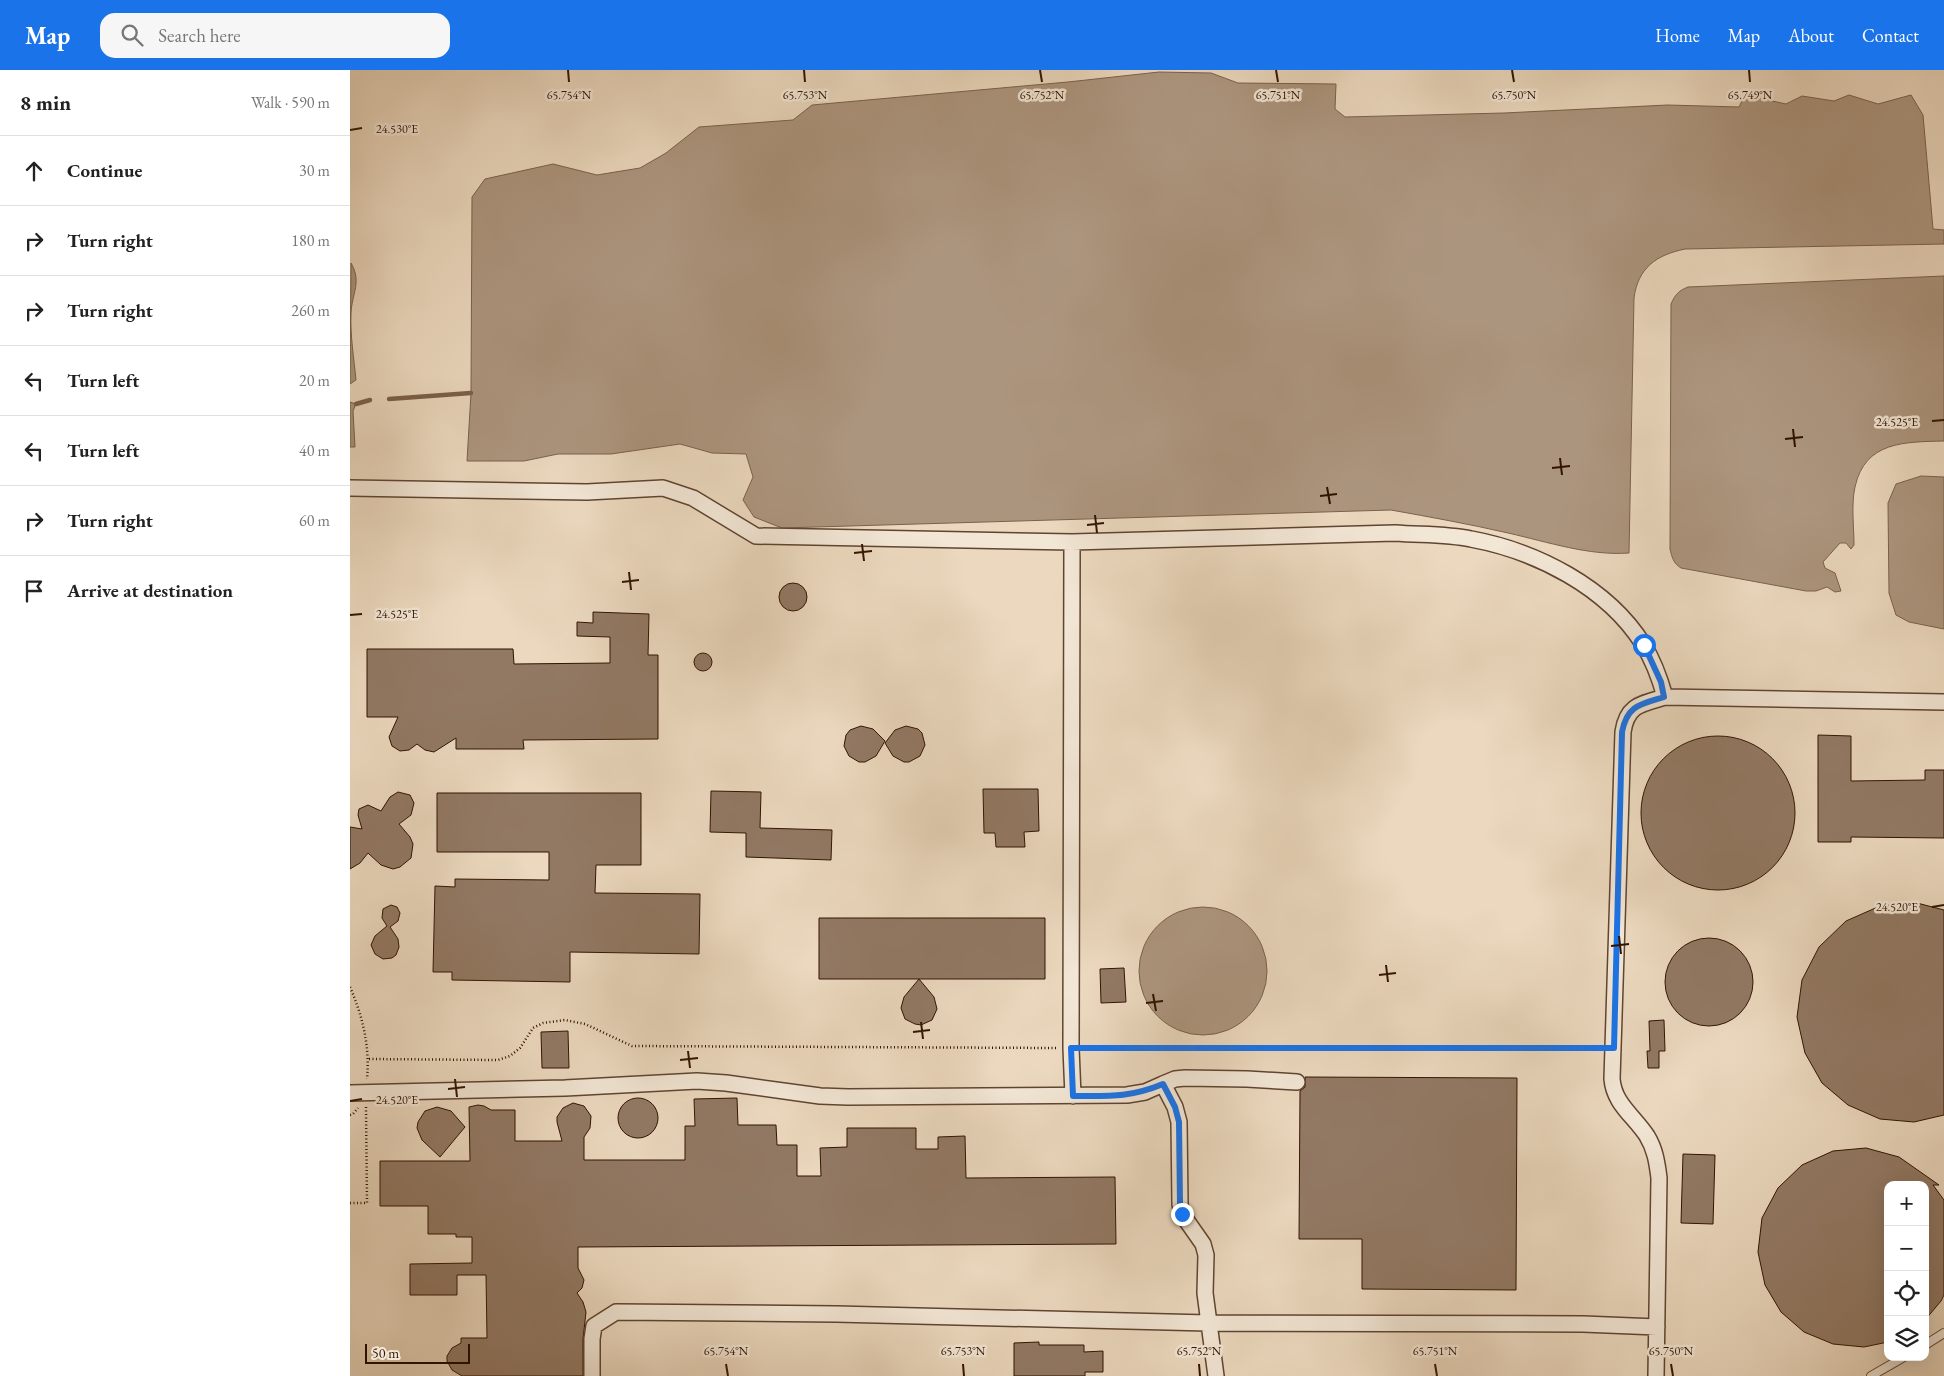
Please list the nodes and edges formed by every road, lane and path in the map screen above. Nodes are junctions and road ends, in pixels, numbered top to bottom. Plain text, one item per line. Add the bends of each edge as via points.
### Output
1 (350, 488) edge
2 (1072, 542) junction
3 (1664, 697) junction
4 (1944, 702) edge
5 (350, 987) edge
6 (1071, 1048) junction
7 (1614, 1048) junction
8 (369, 1059) junction
9 (1297, 1082) dead end
10 (1163, 1084) junction
11 (350, 1093) edge
12 (366, 1093) junction
13 (1073, 1096) junction
14 (350, 1204) edge
15 (1208, 1323) junction
16 (1657, 1327) junction
17 (1944, 1333) edge
18 (1929, 1342) edge
19 (1897, 1361) edge
20 (592, 1376) edge
21 (1216, 1376) edge
22 (1656, 1376) edge
23 (1871, 1376) edge

1 - 2 street via 588,492 663,488 693,498 756,536
2 - 3 street via 1395,534 1487,543 1541,561 1602,599 1644,645 1661,682
2 - 6 street
3 - 4 street
3 - 7 street via 1636,707 1626,717 1622,732
5 - 8 path via 364,1025
6 - 7 path
6 - 8 path via 632,1046 585,1024 565,1020 532,1028 520,1048 498,1060
6 - 13 street
7 - 16 street via 1614,1093 1646,1135 1657,1162
8 - 12 path
9 - 10 street via 1184,1078
10 - 13 street via 1127,1096
10 - 15 street via 1179,1122 1182,1214 1203,1244 1206,1255
11 - 12 street
12 - 13 street via 697,1081 820,1096
12 - 14 path via 367,1203
15 - 16 street
15 - 20 street via 616,1312 594,1326
15 - 21 street
16 - 22 street
17 - 18 lane
19 - 23 lane

